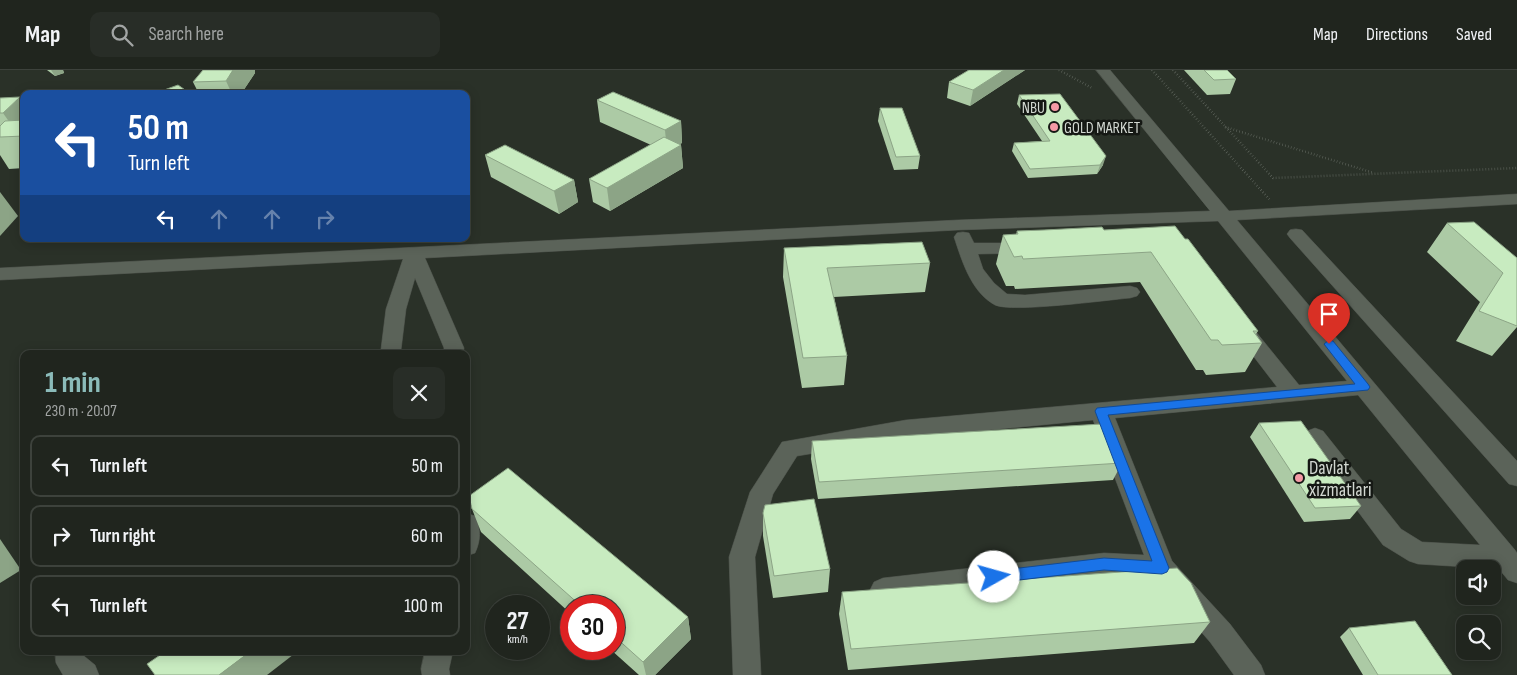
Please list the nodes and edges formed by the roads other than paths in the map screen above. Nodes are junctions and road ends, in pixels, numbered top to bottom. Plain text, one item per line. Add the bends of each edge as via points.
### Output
1 (1102, 70) edge
2 (1517, 199) edge
3 (1224, 216) junction
4 (958, 225) junction
5 (1296, 234) dead end
6 (1045, 247) edge
7 (967, 250) junction
8 (414, 253) junction
9 (0, 274) edge
10 (1130, 292) dead end
11 (1232, 316) edge
12 (391, 350) edge
13 (454, 350) edge
14 (1364, 387) junction
15 (1294, 394) junction
16 (1101, 411) junction
17 (1315, 436) dead end
18 (1517, 477) edge
19 (1512, 565) edge
20 (1162, 568) junction
21 (883, 590) edge
22 (69, 655) edge
23 (439, 655) edge
24 (85, 675) edge
25 (436, 675) edge
26 (747, 675) edge
27 (1251, 675) edge

1 - 3 street
2 - 3 street
3 - 4 street
3 - 14 street
4 - 7 street
4 - 8 street
5 - 18 street
6 - 7 street
7 - 10 street via 974,270 1002,300
8 - 9 street
8 - 12 street via 396,309
8 - 13 street
11 - 15 street
14 - 15 street
14 - 19 street
15 - 16 street
16 - 20 street
16 - 26 street via 906,429 790,448 762,492 742,557
17 - 19 street via 1392,537 1418,553
20 - 21 street via 1104,564
20 - 27 street via 1220,633
22 - 24 street via 70,663
23 - 25 street

